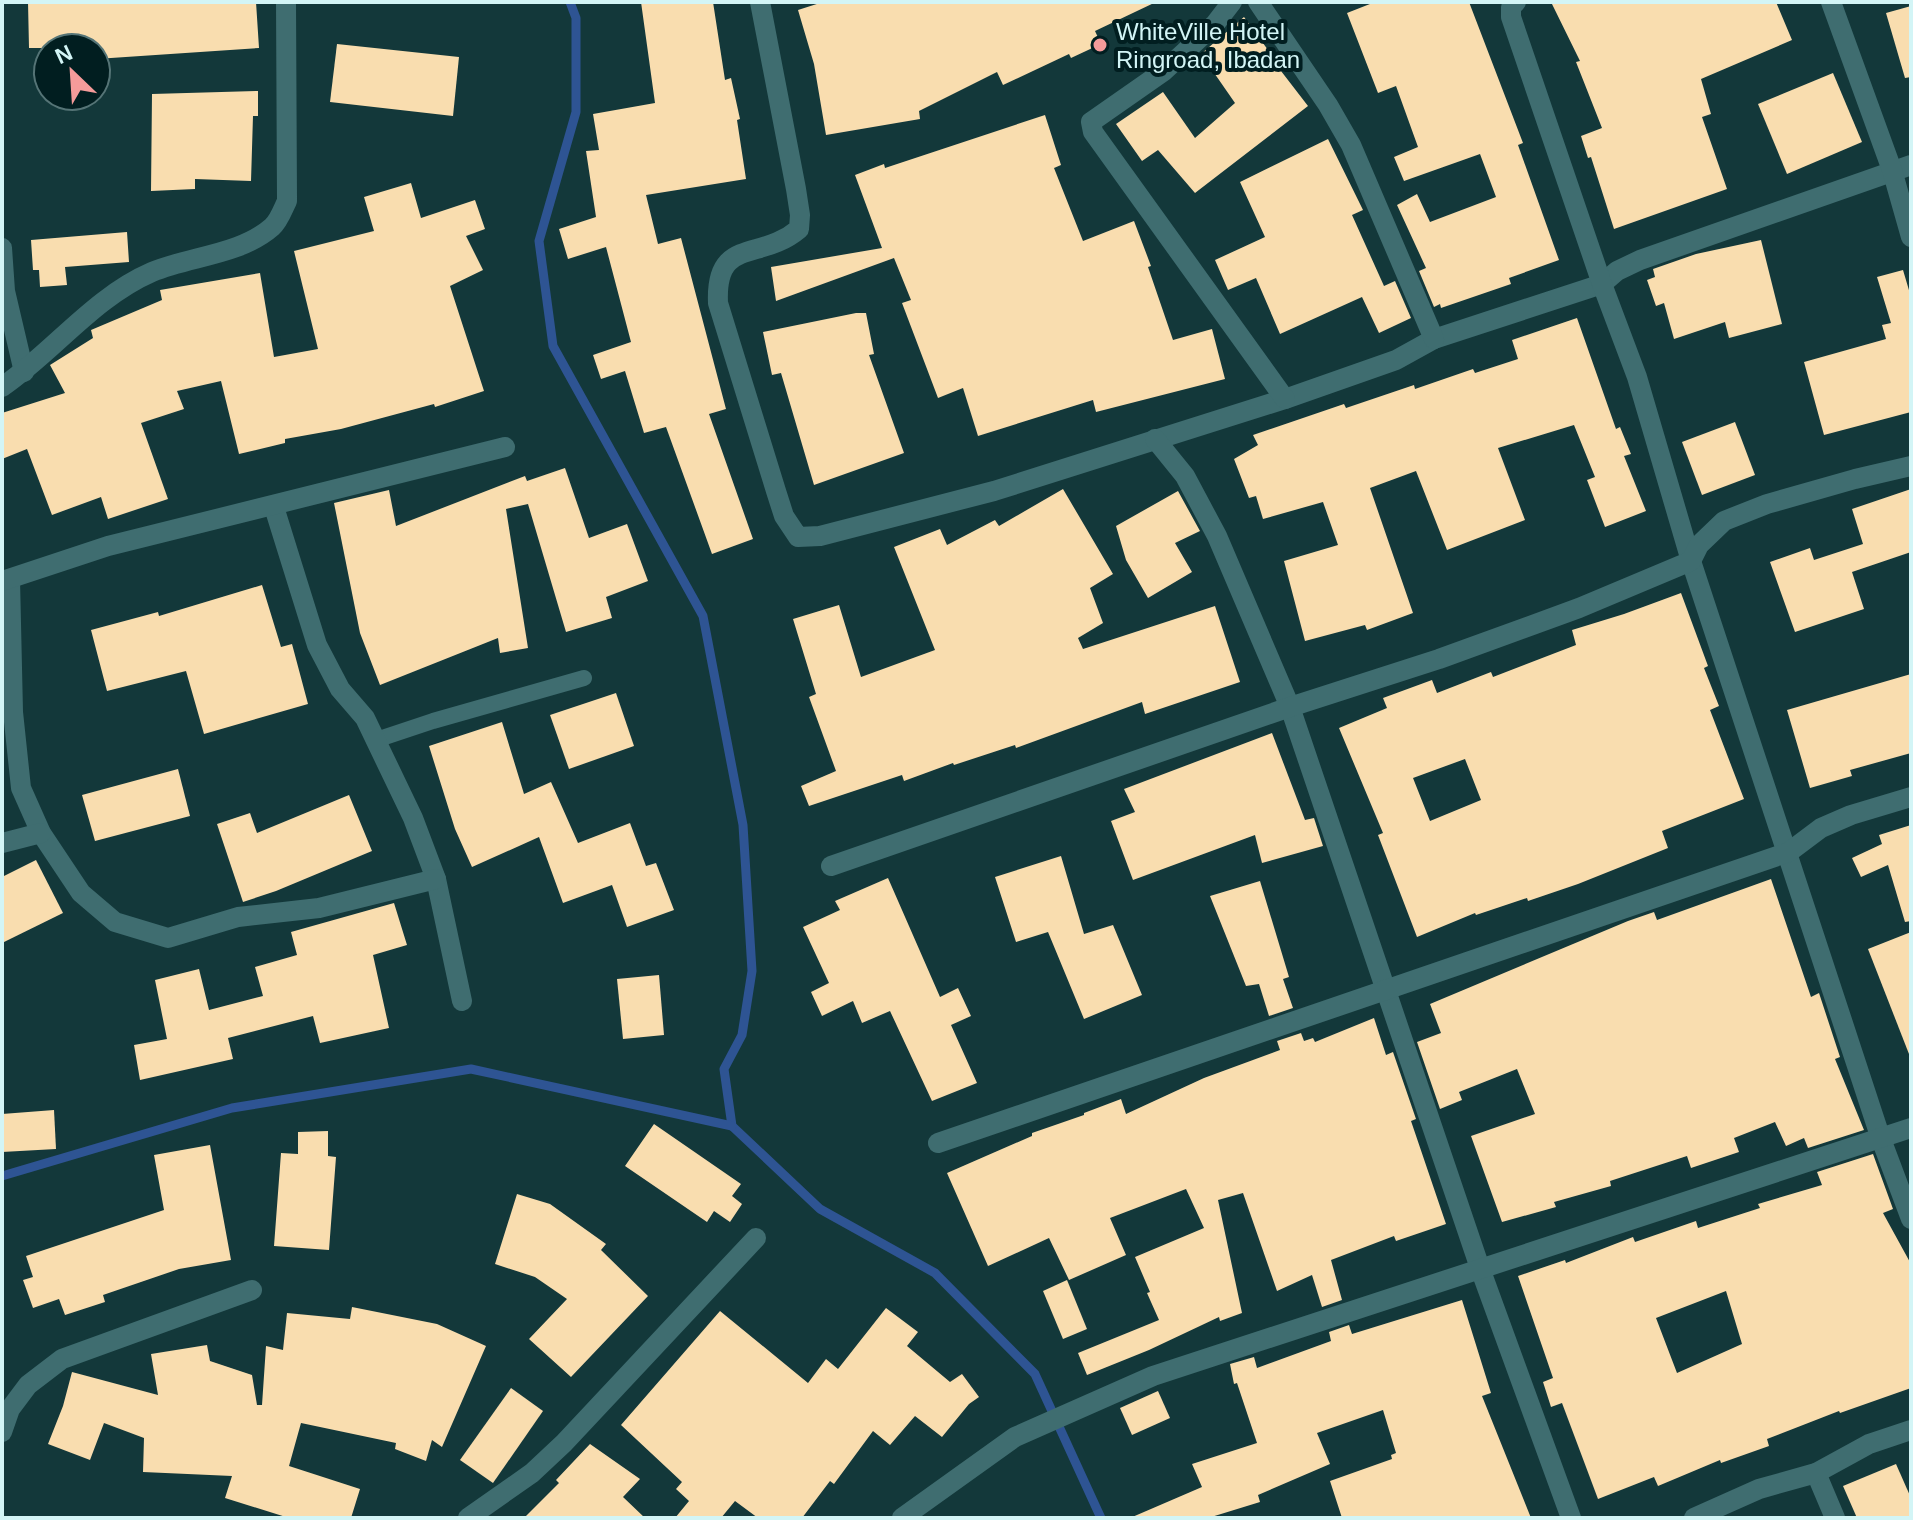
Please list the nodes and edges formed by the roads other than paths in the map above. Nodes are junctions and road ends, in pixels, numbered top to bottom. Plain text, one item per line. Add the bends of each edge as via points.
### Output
1 (286, 2) edge
2 (760, 2) edge
3 (1232, 2) edge
4 (1258, 2) edge
5 (1516, 2) edge
6 (1831, 2) edge
7 (1902, 167) edge
8 (1911, 237) edge
9 (2, 248) edge
10 (1602, 284) junction
11 (1434, 339) junction
12 (24, 372) junction
13 (2, 387) edge
14 (1285, 399) junction
15 (1155, 439) junction
16 (505, 447) dead end
17 (1911, 466) edge
18 (274, 507) junction
19 (1691, 561) junction
20 (6, 580) edge
21 (584, 678) dead end
22 (1290, 707) junction
23 (376, 740) junction
24 (1911, 797) edge
25 (41, 833) junction
26 (2, 843) edge
27 (1789, 852) junction
28 (831, 866) dead end
29 (436, 879) junction
30 (1386, 988) junction
31 (462, 1001) dead end
32 (1911, 1128) edge
33 (1881, 1139) junction
34 (938, 1143) dead end
35 (1911, 1219) edge
36 (756, 1238) dead end
37 (1481, 1271) junction
38 (252, 1290) dead end
39 (1911, 1430) edge
40 (2, 1432) edge
41 (1816, 1473) junction
42 (468, 1518) edge
43 (902, 1518) edge
44 (1571, 1518) edge
45 (1694, 1518) edge
46 (1835, 1518) edge

1 - 12 street via 287,201 273,226 245,244 152,272 122,289
2 - 15 street via 799,229 785,240 724,264 717,280 718,303 784,516 798,537 820,536 994,491
3 - 14 street via 1164,71 1091,122 1093,132
4 - 11 street via 1351,145
5 - 10 street via 1511,17
6 - 7 street
7 - 8 street
7 - 10 street via 1640,260
9 - 12 street via 5,291
10 - 11 street
10 - 19 street via 1637,377
11 - 14 street via 1396,360
12 - 13 street
14 - 15 street
15 - 22 street via 1185,476 1217,536
16 - 18 street
17 - 19 street via 1767,504 1724,521 1699,545
18 - 20 street via 108,546
18 - 23 street via 317,645
19 - 22 street via 1439,659
19 - 27 street
20 - 25 street via 21,788
21 - 23 lane
22 - 28 street
22 - 30 street
23 - 29 street
24 - 27 street via 1821,828
25 - 26 street
25 - 29 street via 81,893 115,922 168,938 238,917 319,908
27 - 30 street
27 - 33 street
29 - 31 street
30 - 34 street
30 - 37 street
32 - 33 street
33 - 35 street
33 - 37 street
36 - 42 street via 564,1443
37 - 43 street via 1153,1376 1015,1437
37 - 44 street
38 - 40 street via 62,1359 28,1385 10,1409
39 - 41 street via 1869,1444
41 - 45 street via 1759,1489
41 - 46 street

